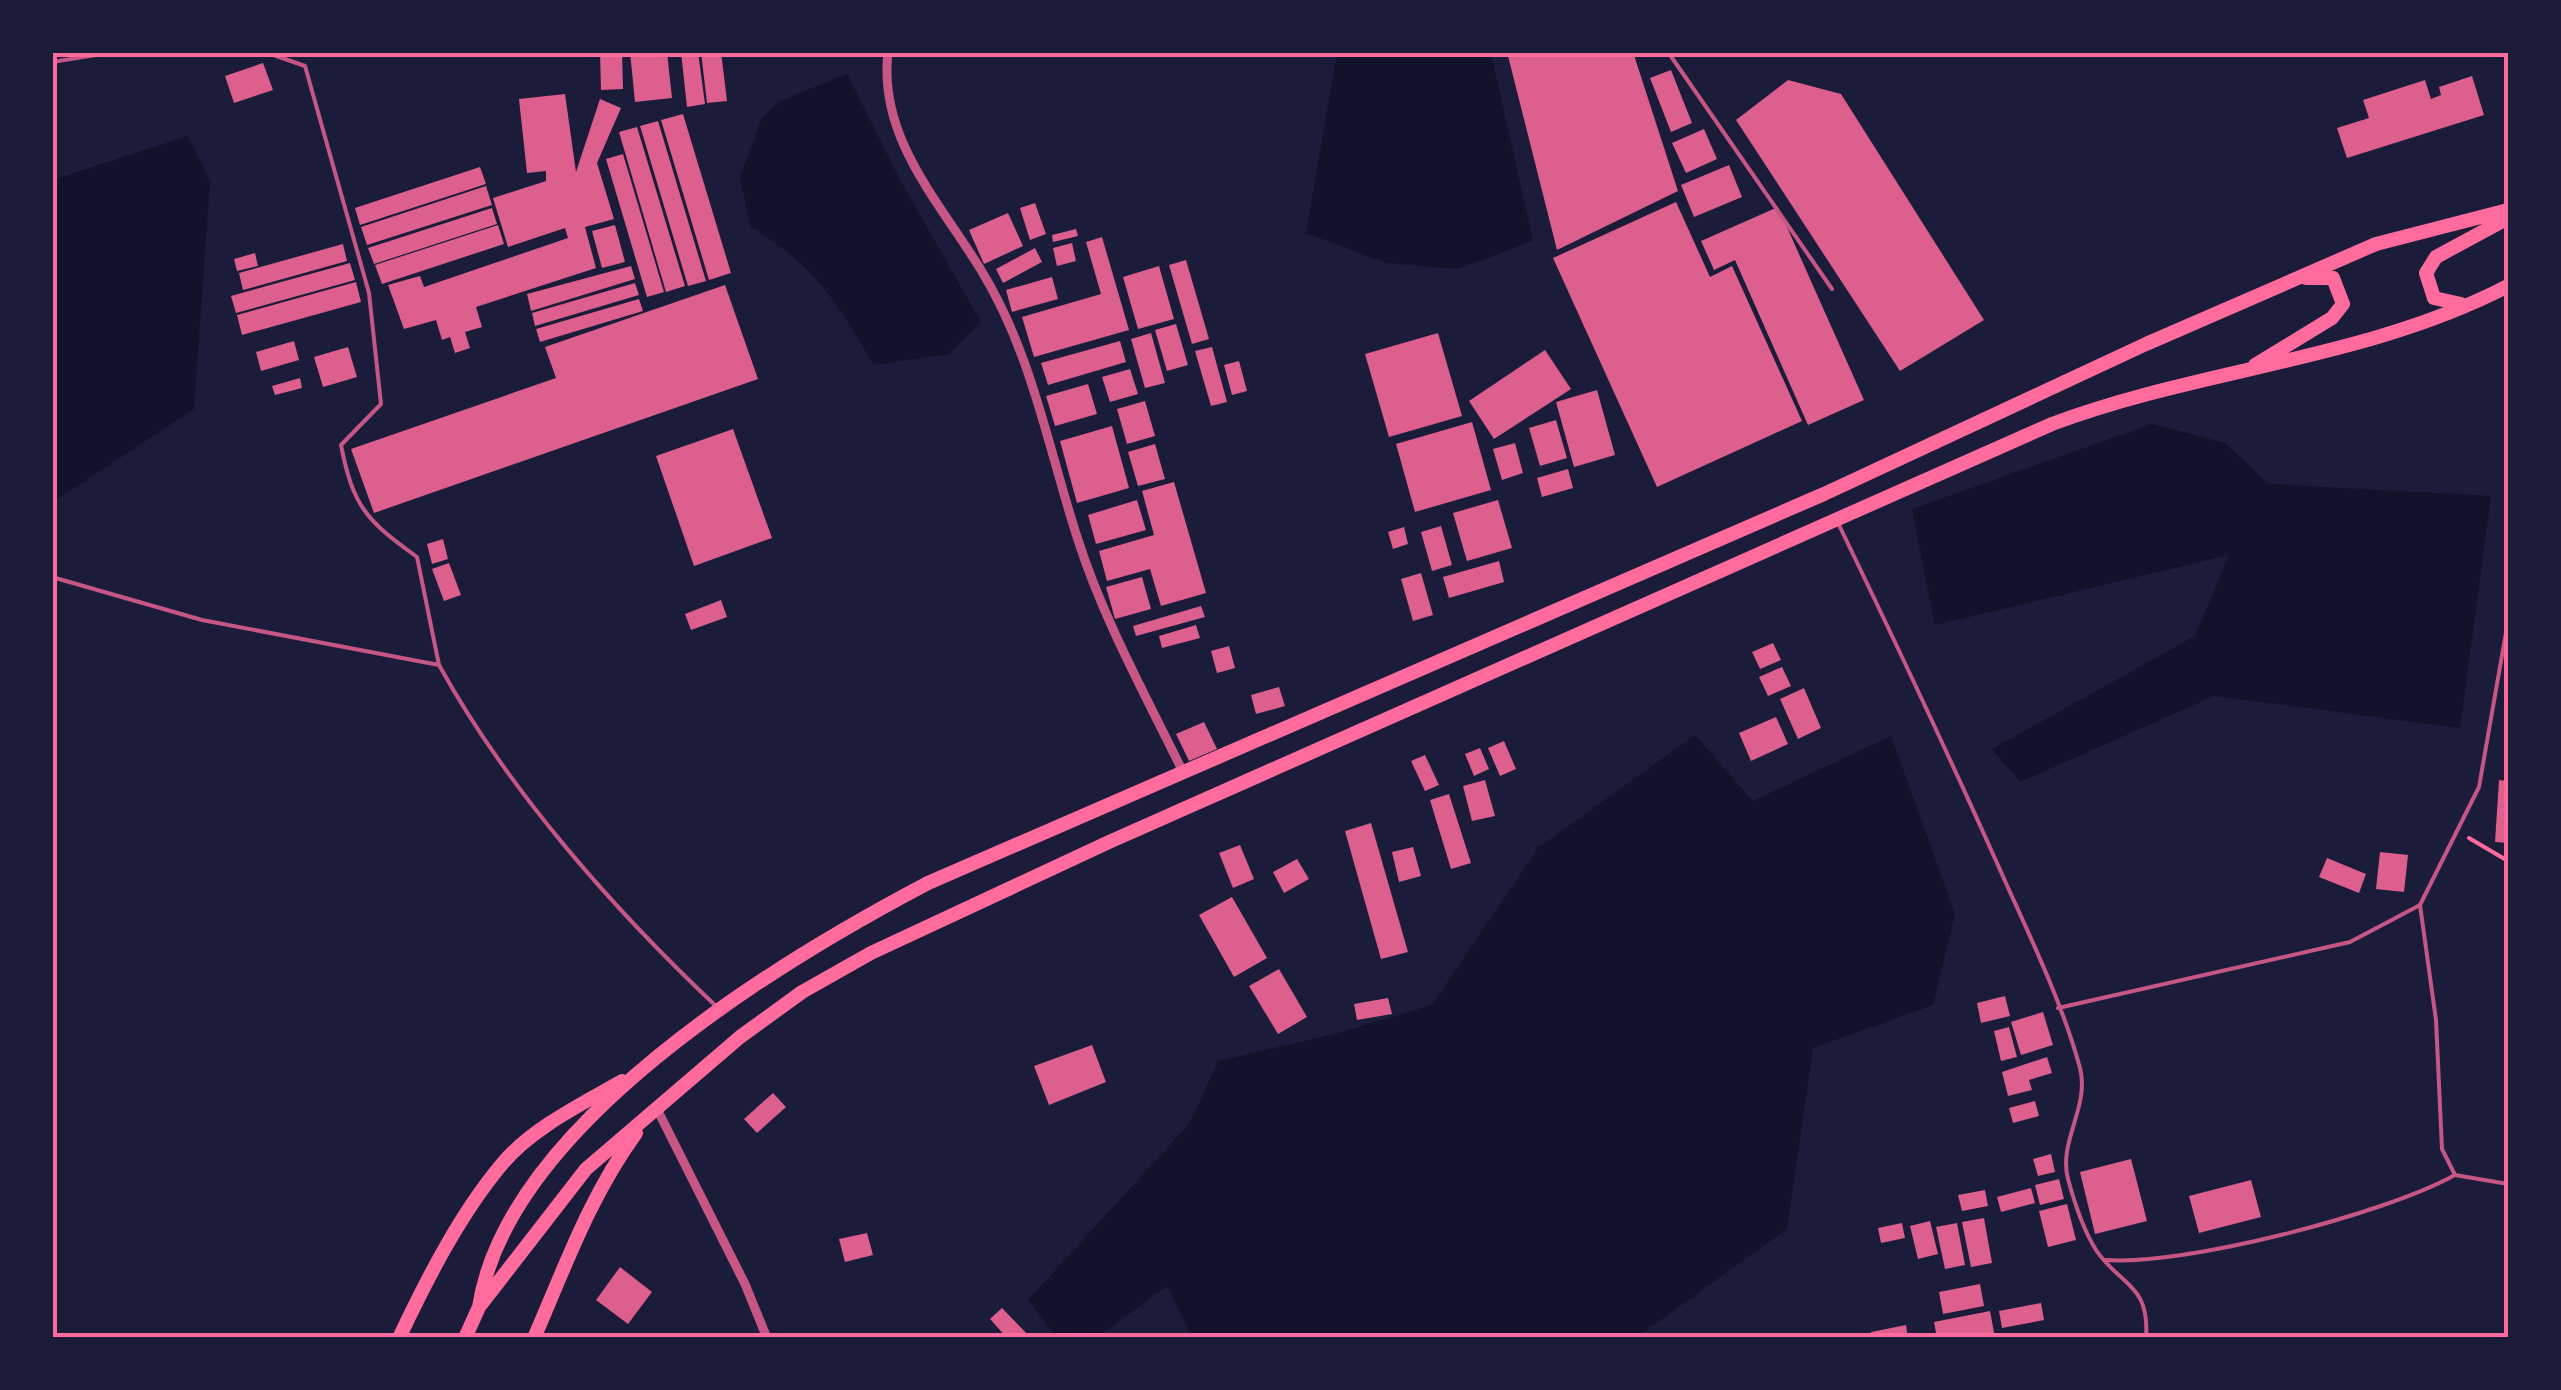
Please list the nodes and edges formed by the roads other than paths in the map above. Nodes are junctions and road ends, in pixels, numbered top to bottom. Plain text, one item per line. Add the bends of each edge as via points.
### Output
1 (114, 52) edge
2 (265, 52) edge
3 (888, 52) edge
4 (1668, 52) edge
5 (52, 62) edge
6 (2508, 214) edge
7 (2290, 281) junction
8 (2508, 286) edge
9 (1832, 289) dead end
10 (2467, 304) junction
11 (2240, 374) junction
12 (1837, 520) junction
13 (52, 577) edge
14 (2508, 621) edge
15 (439, 665) junction
16 (1184, 774) junction
17 (2420, 905) junction
18 (718, 1008) junction
19 (2058, 1008) junction
20 (636, 1073) junction
21 (658, 1111) junction
22 (643, 1124) junction
23 (2455, 1174) junction
24 (2508, 1184) edge
25 (2106, 1260) junction
26 (480, 1307) junction
27 (399, 1338) edge
28 (465, 1338) edge
29 (534, 1338) edge
30 (767, 1338) edge
31 (2146, 1338) edge

1 - 5 lane
2 - 15 lane via 305,66 369,294 381,404 341,445 348,482 372,524 417,557
3 - 16 street via 887,100 895,127 1010,320 1094,584
4 - 9 lane
6 - 7 highway via 2420,229
6 - 10 highway via 2436,257 2426,273 2434,298
7 - 11 highway via 2333,278 2343,304 2332,318
7 - 16 highway
8 - 10 highway
10 - 11 highway via 2388,336
11 - 12 highway via 2116,400
12 - 19 lane
12 - 21 highway via 871,953 740,1037
13 - 15 lane via 202,620
14 - 17 lane via 2479,787
15 - 18 lane via 477,734 649,943
16 - 18 highway via 928,882
17 - 19 lane via 2350,942
17 - 23 lane via 2436,1020 2442,1149
18 - 20 highway
19 - 25 lane via 2082,1086 2067,1149 2068,1180
20 - 26 highway via 521,1207 490,1261
20 - 27 highway via 569,1112 502,1164
21 - 22 highway
21 - 30 street
22 - 26 highway via 586,1169
22 - 29 highway via 596,1197
23 - 24 lane
23 - 25 lane via 2425,1191 2341,1217 2186,1254
25 - 31 lane via 2136,1288
26 - 28 highway

